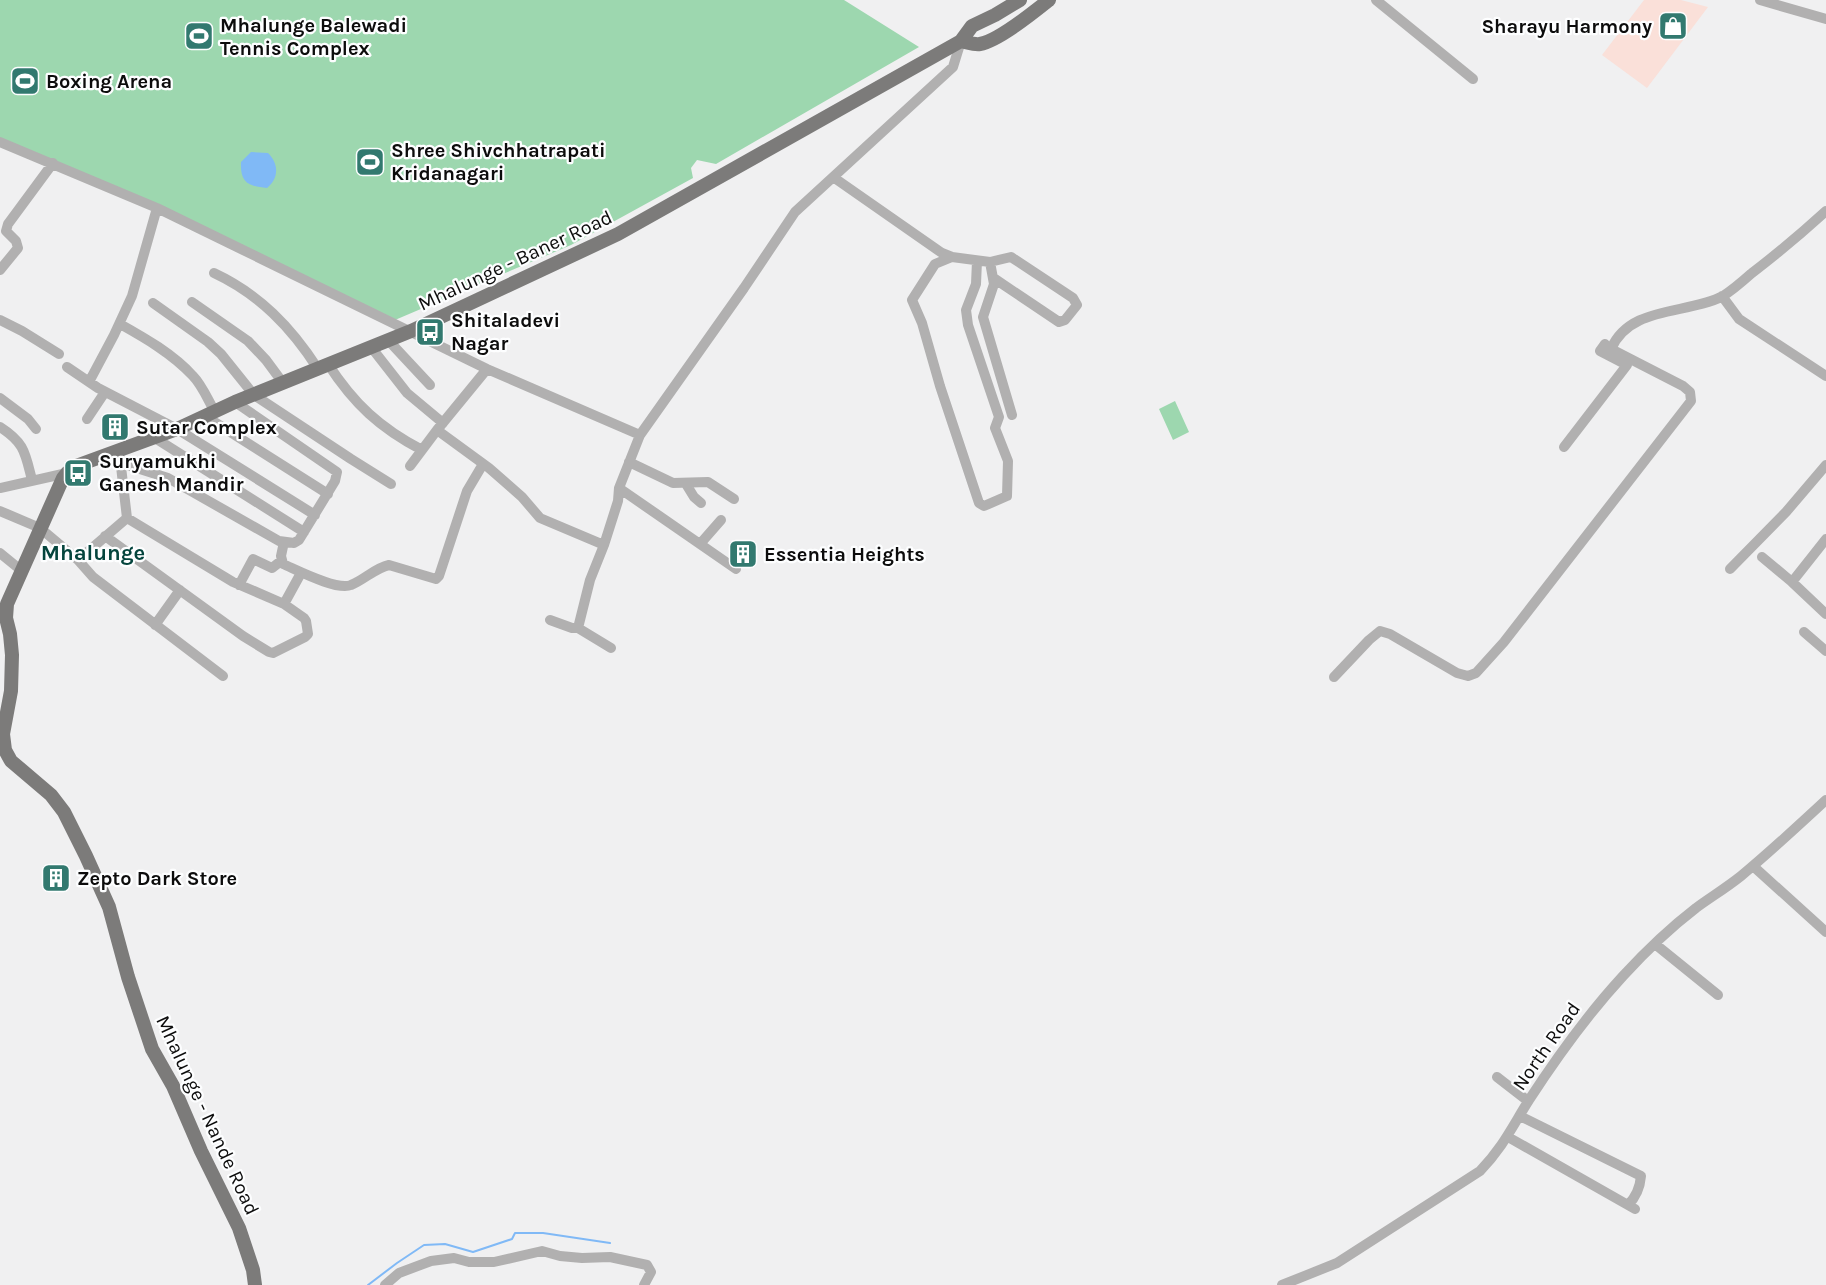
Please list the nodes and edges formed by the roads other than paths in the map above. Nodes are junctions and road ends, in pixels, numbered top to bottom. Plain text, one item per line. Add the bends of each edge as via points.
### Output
1 (1020, 0) edge
2 (1049, 0) edge
3 (1376, 0) edge
4 (1760, 0) edge
5 (1826, 19) edge
6 (961, 41) junction
7 (1473, 80) dead end
8 (0, 142) edge
9 (53, 163) junction
10 (833, 177) junction
11 (157, 208) junction
12 (1826, 211) edge
13 (952, 257) junction
14 (977, 261) junction
15 (990, 262) junction
16 (0, 270) edge
17 (214, 273) dead end
18 (995, 279) junction
19 (1722, 296) junction
20 (192, 302) dead end
21 (153, 303) dead end
22 (0, 320) edge
23 (120, 324) junction
24 (411, 331) junction
25 (388, 340) junction
26 (1605, 344) dead end
27 (371, 347) junction
28 (59, 354) dead end
29 (323, 366) junction
30 (67, 367) dead end
31 (487, 369) junction
32 (1826, 376) edge
33 (89, 382) junction
34 (283, 383) junction
35 (430, 385) dead end
36 (105, 392) junction
37 (254, 395) junction
38 (0, 398) edge
39 (235, 402) junction
40 (210, 414) junction
41 (1012, 415) dead end
42 (87, 419) dead end
43 (440, 426) junction
44 (0, 427) edge
45 (36, 429) dead end
46 (177, 429) junction
47 (640, 435) junction
48 (155, 438) junction
49 (1564, 447) dead end
50 (422, 450) junction
51 (120, 458) junction
52 (629, 462) junction
53 (483, 464) junction
54 (1826, 465) edge
55 (410, 466) dead end
56 (67, 473) junction
57 (33, 480) junction
58 (391, 484) dead end
59 (686, 484) junction
60 (0, 488) edge
61 (620, 488) junction
62 (327, 494) junction
63 (734, 499) dead end
64 (701, 502) dead end
65 (0, 511) edge
66 (315, 515) junction
67 (127, 518) junction
68 (721, 519) dead end
69 (40, 528) junction
70 (304, 532) junction
71 (105, 536) junction
72 (1826, 539) edge
73 (284, 542) junction
74 (700, 544) junction
75 (604, 545) junction
76 (0, 553) edge
77 (1762, 557) dead end
78 (78, 560) junction
79 (281, 561) junction
80 (736, 568) dead end
81 (1730, 569) dead end
82 (22, 571) junction
83 (302, 573) junction
84 (1792, 582) junction
85 (239, 585) junction
86 (180, 590) junction
87 (3, 601) edge
88 (284, 604) junction
89 (1826, 614) edge
90 (550, 620) dead end
91 (155, 625) junction
92 (578, 628) junction
93 (1804, 632) dead end
94 (611, 648) dead end
95 (1826, 651) edge
96 (223, 676) dead end
97 (1334, 677) dead end
98 (1826, 800) edge
99 (1753, 866) junction
100 (1826, 933) edge
101 (1655, 944) junction
102 (1718, 995) dead end
103 (1497, 1077) dead end
104 (1528, 1101) junction
105 (1520, 1116) junction
106 (1508, 1137) junction
107 (255, 1285) edge
108 (385, 1285) edge
109 (644, 1285) edge
110 (1282, 1285) edge

1 - 6 main road, Mhalunge - Baner Road via 972,26
2 - 6 main road, Mhalunge - Baner Road via 984,43
3 - 7 street
4 - 5 street
6 - 10 street via 953,67
6 - 24 main road, Mhalunge - Baner Road via 618,234
8 - 9 street
9 - 11 street
9 - 16 street via 8,224 6,231 18,248
10 - 13 street
10 - 47 street via 795,212
11 - 23 street
11 - 24 street
12 - 19 street via 1793,242
13 - 14 street
13 - 14 street via 935,264 912,300 979,504 984,506 1006,496 1008,461 995,428 999,417 968,325 966,310 976,284
14 - 15 street
15 - 18 street
15 - 18 street via 1005,257 1017,260 1073,298 1077,305 1059,322
17 - 29 street via 253,295
18 - 41 street via 982,317
19 - 32 street via 1739,319
19 - 97 street via 1658,313 1628,326 1616,337 1611,349 1683,386 1690,392 1691,401 1476,673 1457,673 1380,631
20 - 34 street via 248,341
21 - 37 street via 208,342
22 - 28 street
23 - 33 street
23 - 40 street via 194,377
24 - 25 main road, Mhalunge - Baner Road
24 - 31 street
25 - 27 main road, Mhalunge - Baner Road
25 - 35 street
26 - 49 street via 1600,351 1627,365
27 - 29 main road, Mhalunge - Baner Road
27 - 43 street via 407,393
29 - 34 main road, Mhalunge - Baner Road
29 - 50 street via 369,415
30 - 33 street
31 - 43 street
31 - 47 street
33 - 36 street
34 - 37 main road, Mhalunge - Baner Road
36 - 42 street
36 - 46 street
37 - 39 main road, Mhalunge - Baner Road
37 - 58 street
38 - 45 street
39 - 40 main road, Mhalunge - Baner Road
39 - 62 street via 334,468 338,476
40 - 46 main road, Mhalunge - Baner Road
40 - 62 street
43 - 50 street
43 - 53 street
44 - 57 street via 21,446
46 - 48 main road, Mhalunge - Baner Road
46 - 66 street
47 - 52 street
48 - 51 main road, Mhalunge - Baner Road
48 - 70 street
50 - 55 street
51 - 56 main road, Mhalunge - Baner Road via 76,466
51 - 67 street
51 - 73 street via 168,478
52 - 59 street via 673,483
52 - 61 street
53 - 75 street via 540,518
53 - 83 street via 467,491 437,579 389,565 347,586
54 - 81 street
56 - 57 street
56 - 69 main road, Mhalunge - Nande Road
57 - 60 street
59 - 63 street via 708,482
59 - 64 street
61 - 74 street
61 - 75 street
62 - 66 street
65 - 69 street
66 - 70 street
67 - 71 street
67 - 85 street
68 - 74 street
69 - 78 street
69 - 82 main road, Mhalunge - Nande Road
70 - 73 street via 294,543
71 - 78 street
71 - 86 street
72 - 84 street
73 - 79 street
74 - 80 street
75 - 92 street
76 - 82 street
77 - 84 street
78 - 91 street via 93,577
79 - 83 street
79 - 85 street via 272,568 253,559
82 - 87 main road, Mhalunge - Nande Road
83 - 88 street
84 - 89 street
85 - 88 street
86 - 88 street via 273,653 308,634 304,618
86 - 91 street
87 - 107 main road, Mhalunge - Nande Road via 12,655 11,691 3,734 5,750 11,761 51,795 64,812 86,856 109,907 152,1049 239,1228
90 - 92 street
91 - 96 street
92 - 94 street
93 - 95 street
98 - 99 street, North Road
99 - 100 street
99 - 101 street, North Road
101 - 102 street
101 - 104 street, North Road via 1594,1010
103 - 104 street
104 - 105 street, North Road
105 - 106 street, North Road
105 - 106 street via 1641,1176 1631,1207
106 - 110 street, North Road via 1480,1171 1457,1188 1337,1263
108 - 109 street via 399,1273 431,1261 454,1258 494,1262 542,1251 648,1265 651,1272

